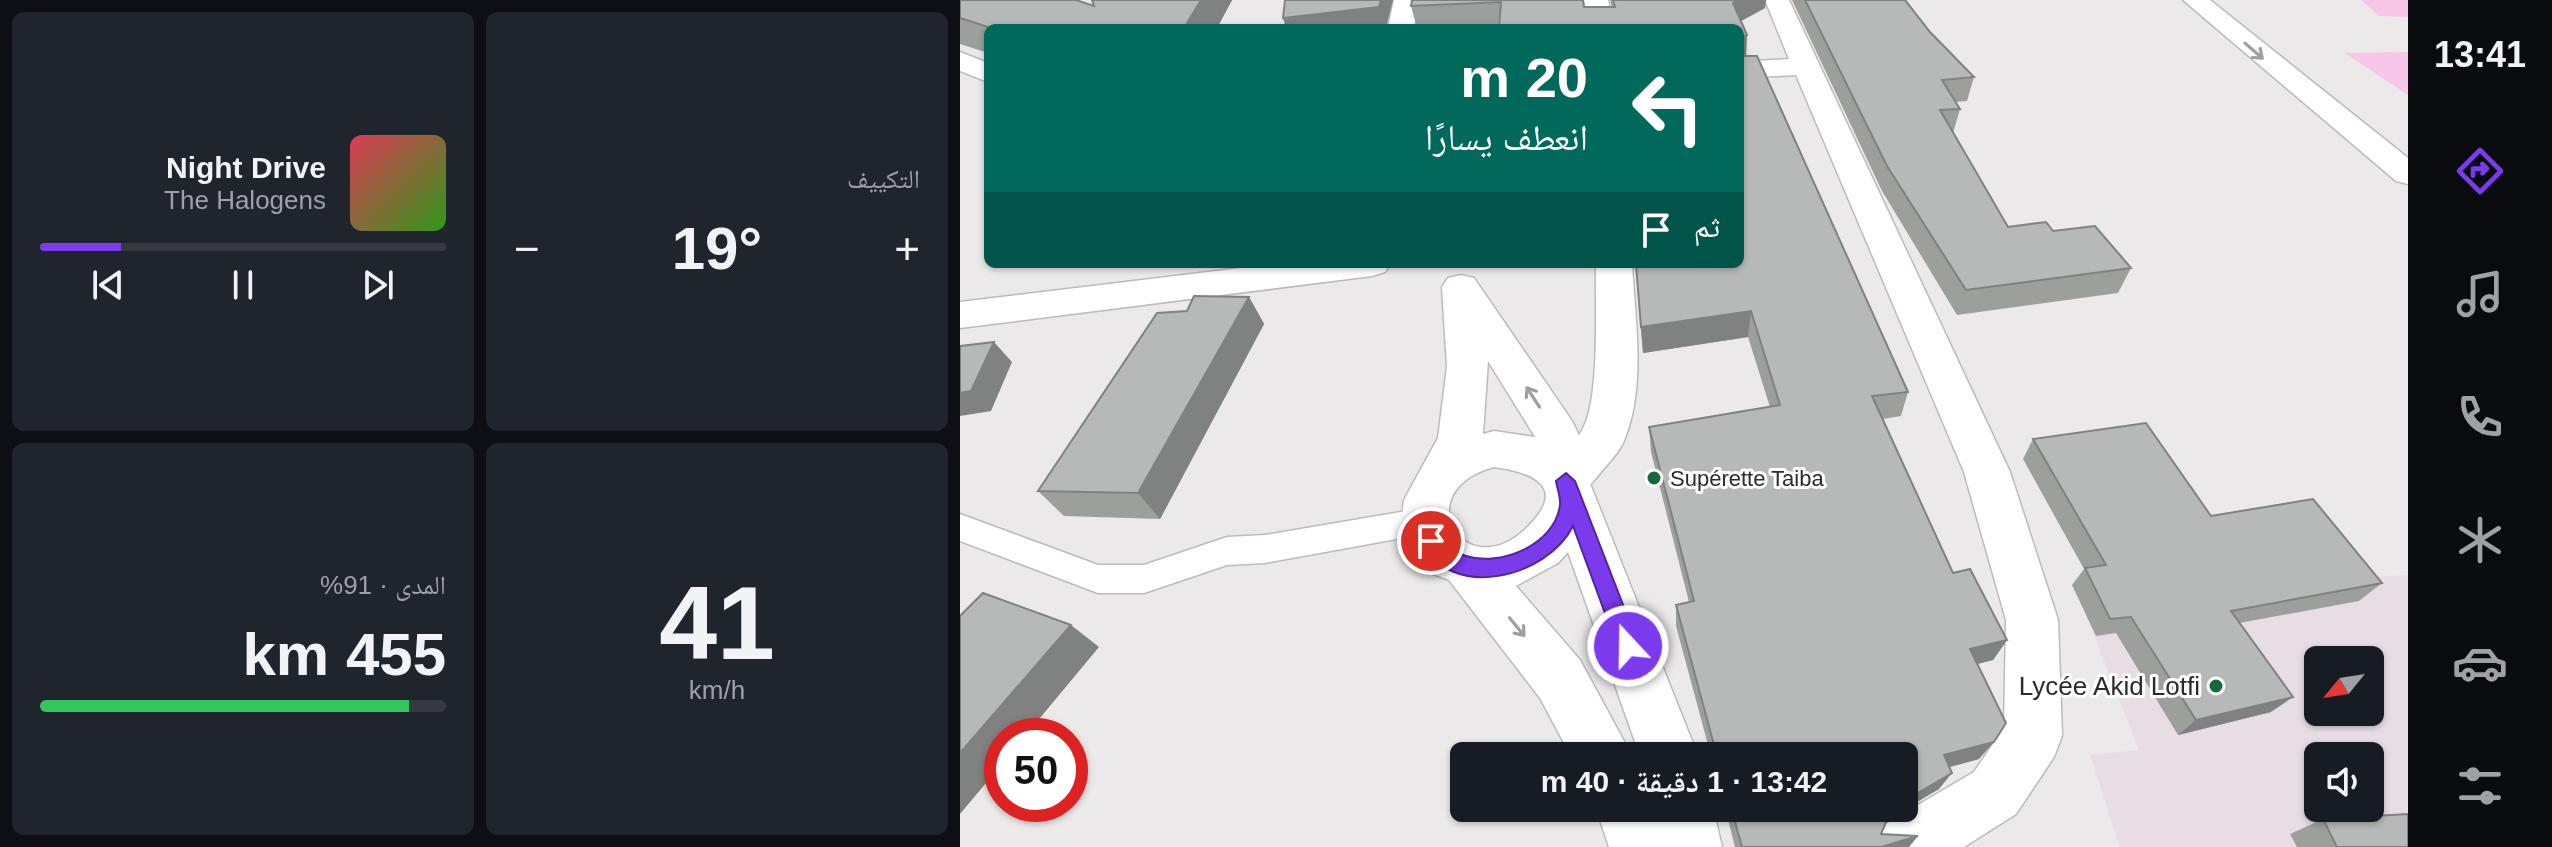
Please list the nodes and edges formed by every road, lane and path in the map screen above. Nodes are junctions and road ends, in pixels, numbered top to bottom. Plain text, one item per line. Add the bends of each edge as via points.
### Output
1 (1406, 0) edge
2 (1596, 0) edge
3 (1777, 0) edge
4 (2195, 0) edge
5 (2233, 0) edge
6 (1402, 24) edge
7 (1600, 24) edge
8 (960, 60) edge
9 (1806, 66) junction
10 (1744, 70) edge
11 (984, 72) edge
12 (2370, 108) dead end
13 (2408, 174) edge
14 (1340, 268) edge
15 (1614, 268) edge
16 (1457, 276) edge
17 (960, 315) edge
18 (1566, 481) junction
19 (1428, 503) junction
20 (960, 527) edge
21 (1468, 566) junction
22 (1595, 742) edge
23 (1664, 742) edge
24 (1632, 822) edge
25 (1685, 822) edge
26 (1641, 847) edge
27 (1690, 847) edge
28 (1906, 847) edge

1 - 6 main road
2 - 7 main road
3 - 9 main road
4 -> 13 main road
5 - 12 main road
8 - 11 main road
9 - 10 main road
9 - 28 main road via 1987,472 2032,620 2033,736 1995,793
14 - 17 main road
15 - 18 main road via 1616,374 1604,436
18 -> 16 main road via 1556,433
16 - 19 main road via 1468,367 1460,440
18 - 19 main road via 1540,455 1494,449 1449,468
18 - 21 main road via 1570,505 1547,545 1525,559 1494,568
18 - 23 main road
19 - 20 lane via 1265,549 1227,551 1144,579 1098,579
19 - 21 main road via 1431,541 1445,557
21 -> 22 main road via 1560,679
24 - 26 main road
25 - 27 main road

